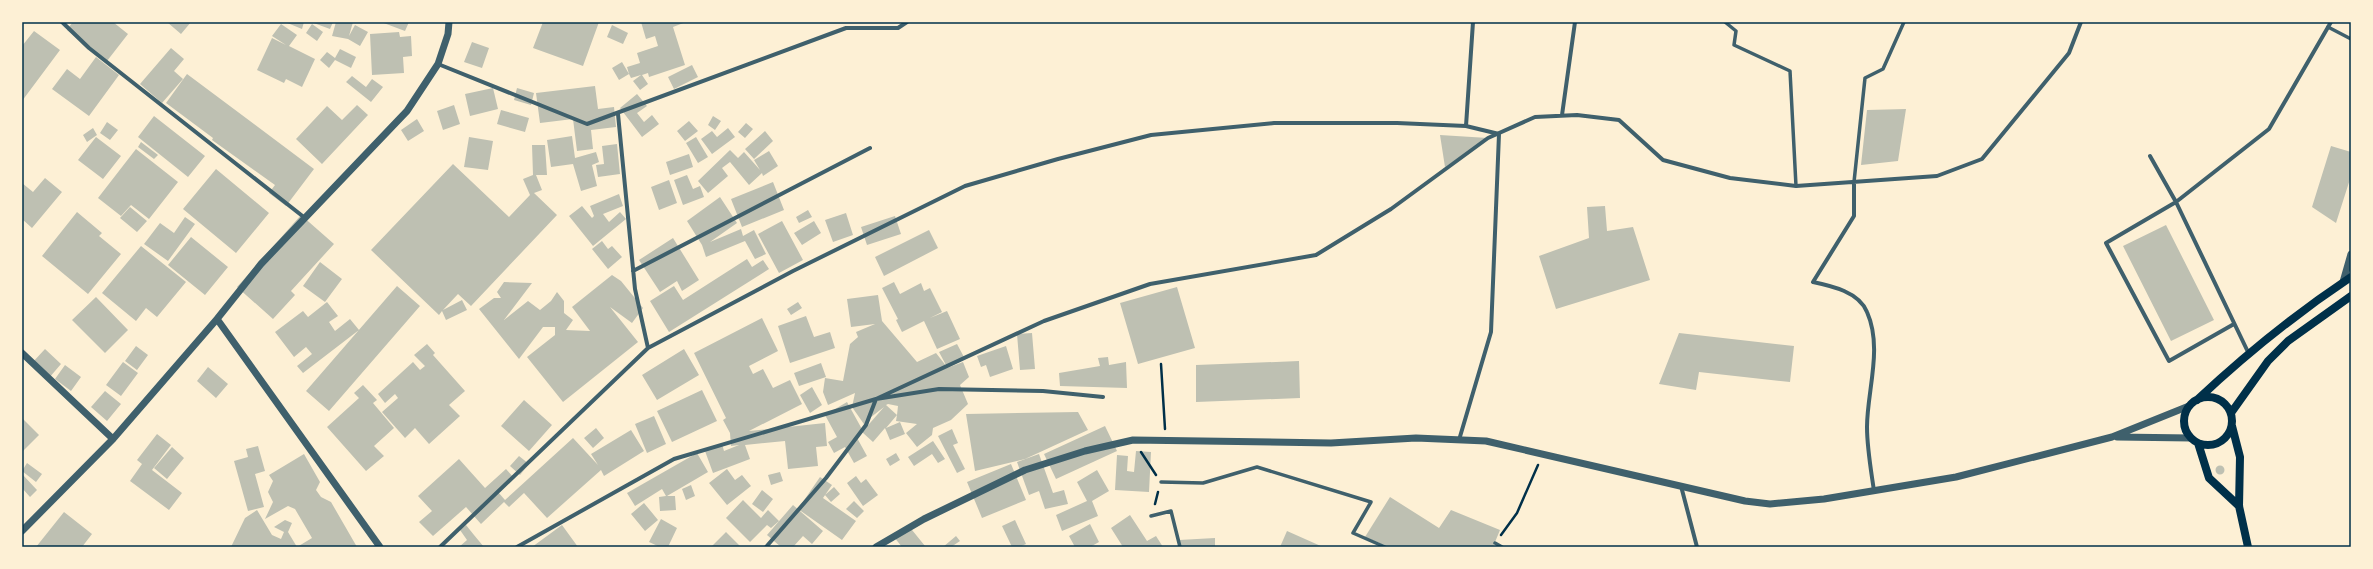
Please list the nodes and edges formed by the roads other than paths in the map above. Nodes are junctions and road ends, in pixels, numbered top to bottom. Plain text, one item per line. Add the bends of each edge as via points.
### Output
1 (62, 22) edge
2 (449, 22) edge
3 (907, 22) edge
4 (1474, 22) edge
5 (1575, 22) edge
6 (1724, 22) edge
7 (1904, 22) edge
8 (2081, 22) edge
9 (2331, 22) edge
10 (2328, 27) junction
11 (2351, 39) edge
12 (438, 64) junction
13 (618, 114) junction
14 (1562, 116) junction
15 (1466, 126) junction
16 (1499, 134) junction
17 (870, 148) dead end
18 (2150, 156) dead end
19 (1854, 182) junction
20 (1796, 186) junction
21 (2176, 202) junction
22 (305, 218) junction
23 (2351, 254) edge
24 (633, 271) junction
25 (2351, 277) edge
26 (2343, 282) junction
27 (2351, 296) edge
28 (217, 319) junction
29 (2234, 324) junction
30 (648, 348) junction
31 (2248, 352) junction
32 (22, 353) edge
33 (1103, 397) dead end
34 (876, 399) junction
35 (2197, 400) junction
36 (2189, 406) junction
37 (2230, 413) junction
38 (2232, 425) junction
39 (2112, 437) junction
40 (2191, 438) junction
41 (113, 440) junction
42 (1458, 441) junction
43 (2198, 443) junction
44 (1161, 482) dead end
45 (1681, 486) junction
46 (1874, 491) junction
47 (2239, 506) junction
48 (1151, 516) dead end
49 (22, 531) edge
50 (1495, 544) road end
51 (380, 547) edge
52 (440, 547) edge
53 (517, 547) edge
54 (766, 547) edge
55 (876, 547) edge
56 (1180, 547) edge
57 (1385, 547) edge
58 (1502, 547) edge
59 (1697, 547) edge
60 (2248, 547) edge

1 - 22 street via 89,48
2 - 12 street via 448,34
3 - 13 street via 898,28 846,28
4 - 15 street
5 - 14 street
6 - 20 street via 1736,30 1734,45 1790,71
7 - 19 street via 1884,69 1865,78
8 - 19 street via 2069,53 1982,159 1937,176
9 - 10 street
10 - 11 street
10 - 21 street via 2269,129
12 - 13 street via 587,124
12 - 22 street via 407,110
13 - 24 street
14 - 16 street via 1535,117
14 - 20 street via 1577,115 1619,120 1663,160 1730,178
15 - 16 street
15 - 30 street via 1274,123 1151,135 1058,159 966,186 793,271
16 - 34 street via 1488,138 1445,167 1391,209 1316,255 1150,284 1044,321
16 - 42 street via 1491,332
17 - 24 street
18 - 21 street
19 - 20 street
19 - 46 street via 1854,216 1813,282 1836,287 1855,297 1867,311 1874,357 1867,427
21 - 29 street
21 - 29 street via 2106,243 2169,361
22 - 28 street via 261,264
23 - 26 street
24 - 30 street
25 - 26 main road
26 - 31 main road
27 - 37 main road via 2283,346 2268,361
28 - 41 street
28 - 51 street
29 - 31 street
30 - 52 street
31 - 35 main road
32 - 41 street
33 - 34 street via 1043,391 938,390
34 - 53 street via 674,459
34 - 54 street via 866,425 826,478
35 - 36 main road
35 - 37 main road via 2204,397 2219,400
36 - 39 street
36 - 40 main road via 2185,426
37 - 38 main road
38 - 43 main road via 2230,432 2219,442 2205,445
38 - 47 main road via 2240,457
39 - 40 street
39 - 46 street via 1956,477
40 - 43 main road
41 - 49 street
42 - 45 street via 1486,441
42 - 55 street via 1416,438 1331,443 1133,440 1085,451 1025,470 924,519
43 - 47 main road via 2209,478
44 - 57 street via 1203,483 1258,467 1371,502 1353,533
45 - 46 street via 1745,501 1770,504
45 - 59 street
47 - 60 main road
48 - 56 street via 1171,511
50 - 58 street

